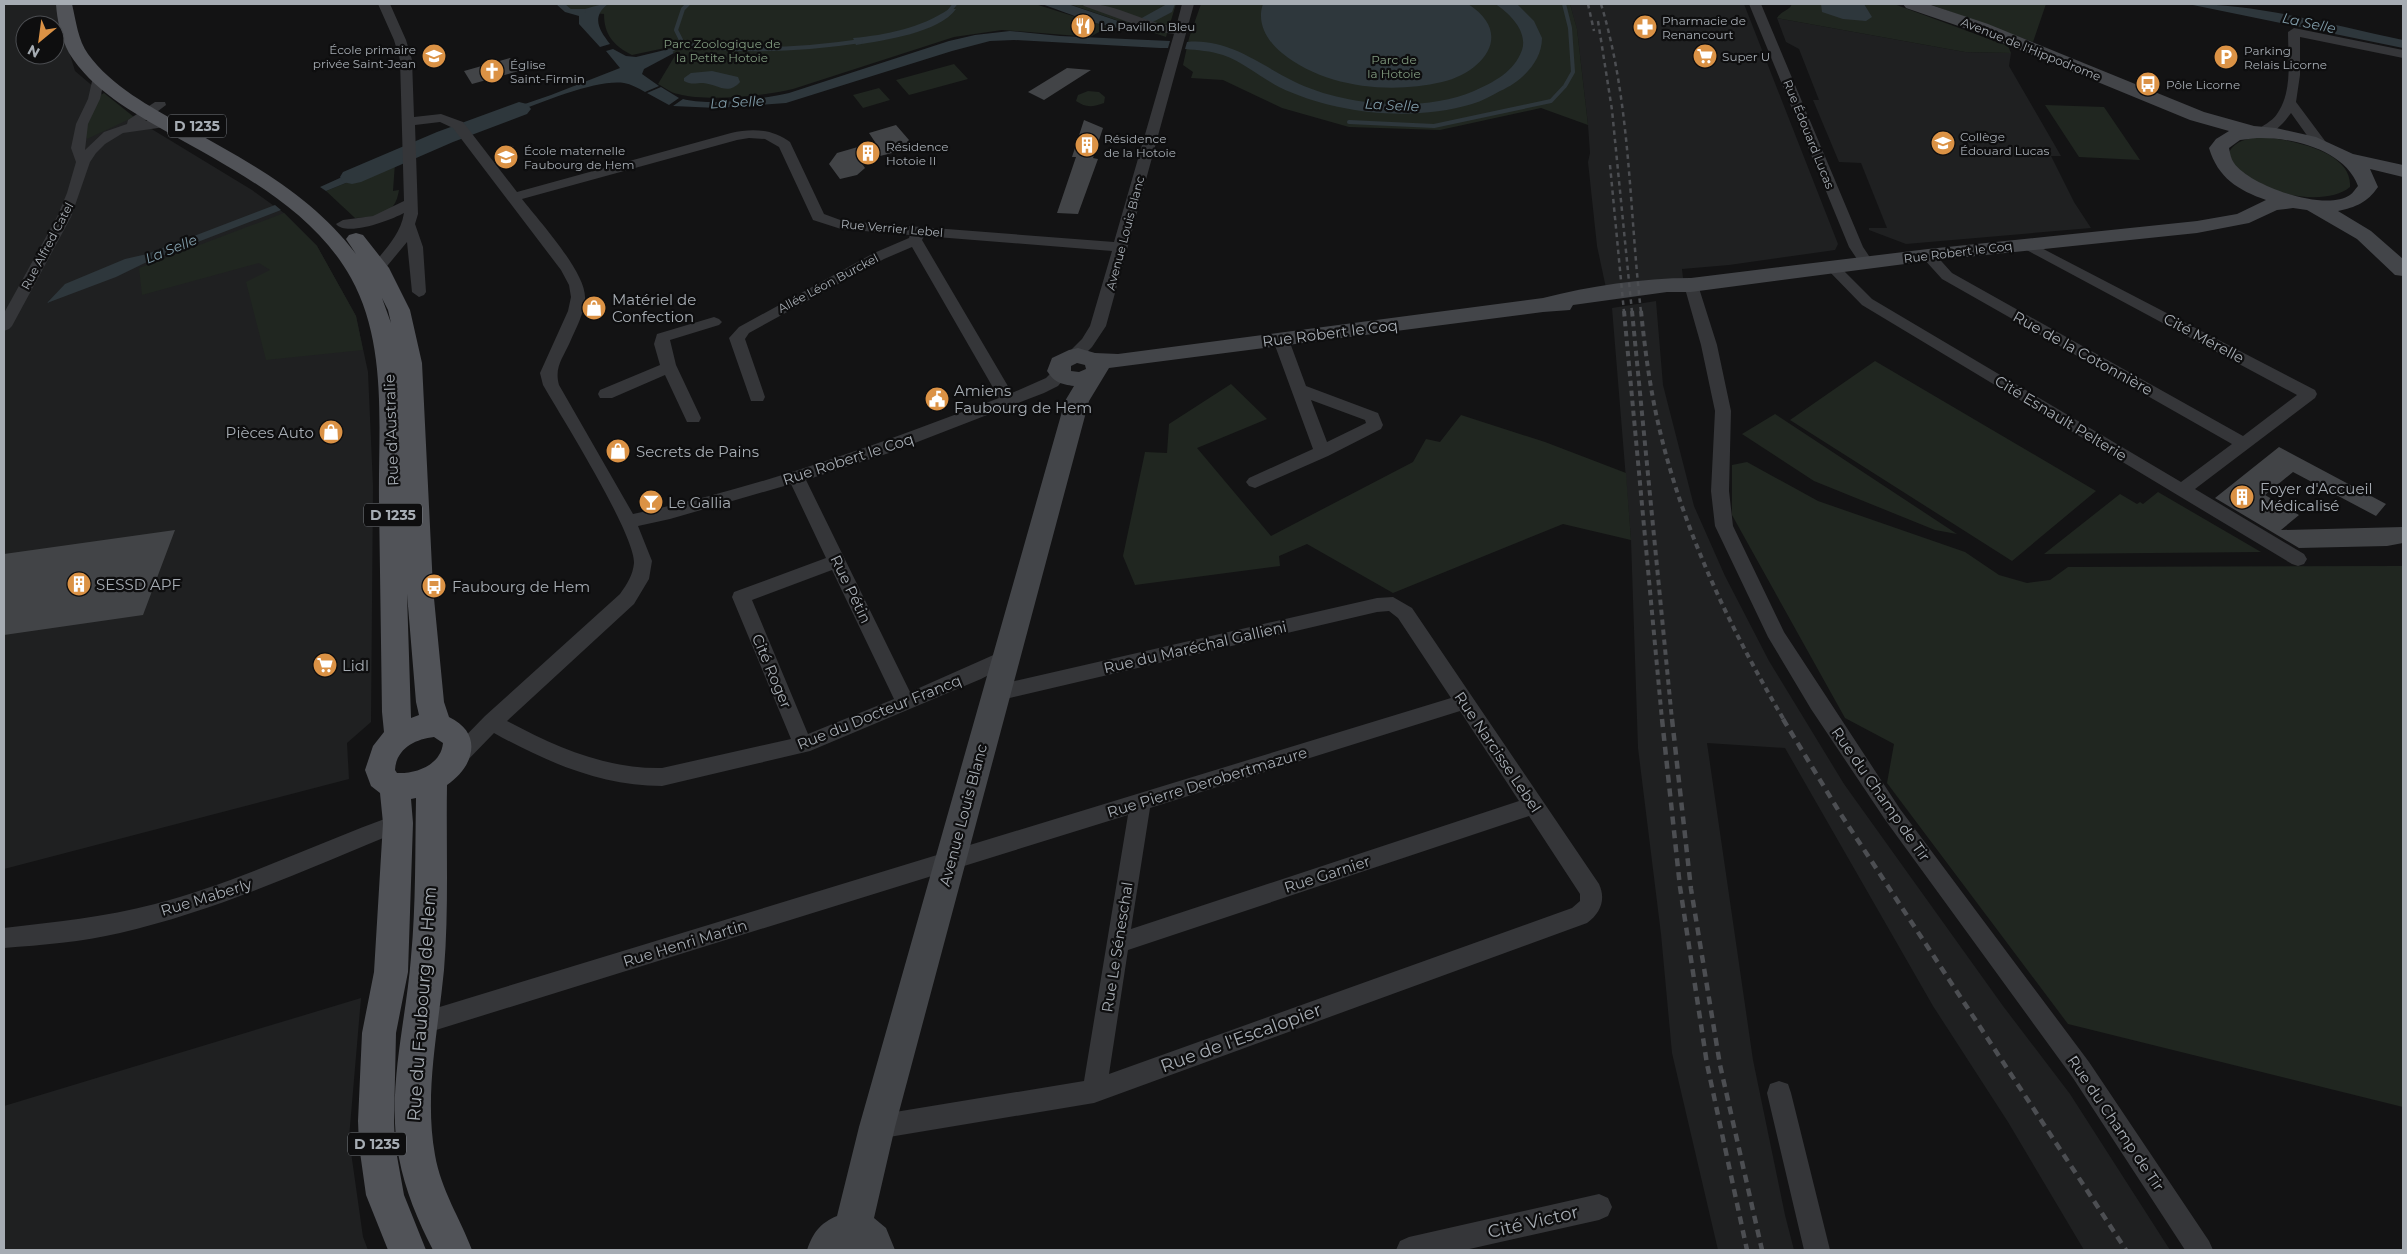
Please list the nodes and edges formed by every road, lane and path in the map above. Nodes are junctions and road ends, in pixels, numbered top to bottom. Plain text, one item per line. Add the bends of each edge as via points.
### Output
1 (64, 4) edge
2 (79, 4) edge
3 (384, 4) edge
4 (1088, 4) edge
5 (1123, 4) edge
6 (1188, 4) edge
7 (1755, 4) edge
8 (1912, 4) edge
9 (1110, 11) junction
10 (1180, 31) junction
11 (2403, 54) edge
12 (99, 77) junction
13 (2121, 86) junction
14 (2291, 104) junction
15 (158, 114) junction
16 (408, 122) junction
17 (125, 128) junction
18 (2258, 132) junction
19 (2321, 145) junction
20 (2219, 148) junction
21 (408, 155) joint
22 (2345, 157) junction
23 (83, 162) junction
24 (2403, 171) edge
25 (2237, 178) junction
26 (2403, 179) edge
27 (2364, 193) junction
28 (512, 198) junction
29 (2301, 203) junction
30 (409, 204) junction
31 (2224, 222) junction
32 (344, 224) junction
33 (409, 225) junction
34 (916, 236) junction
35 (2026, 244) junction
36 (352, 247) junction
37 (1121, 247) junction
38 (2403, 248) edge
39 (1928, 255) junction
40 (1866, 262) junction
41 (1832, 266) junction
42 (378, 268) junction
43 (2403, 270) edge
44 (1691, 285) junction
45 (419, 292) dead end
46 (4, 326) edge
47 (737, 338) junction
48 (1281, 340) junction
49 (669, 367) junction
50 (1086, 368) junction
51 (1300, 390) junction
52 (606, 394) dead end
53 (757, 397) dead end
54 (1008, 400) junction
55 (693, 418) dead end
56 (2243, 443) junction
57 (1322, 452) junction
58 (796, 477) junction
59 (1255, 482) dead end
60 (2182, 490) junction
61 (628, 522) junction
62 (2298, 560) dead end
63 (837, 561) junction
64 (1393, 604) joint
65 (1006, 658) junction
66 (997, 692) junction
67 (905, 701) junction
68 (1465, 702) junction
69 (492, 722) junction
70 (442, 726) junction
71 (399, 736) junction
72 (803, 745) junction
73 (442, 771) junction
74 (394, 786) junction
75 (1140, 803) junction
76 (1534, 805) junction
77 (398, 823) junction
78 (950, 862) junction
79 (1591, 906) joint
80 (4, 938) edge
81 (1119, 943) junction
82 (420, 1024) junction
83 (1094, 1091) junction
84 (1779, 1093) dead end
85 (877, 1127) junction
86 (1599, 1206) dead end
87 (851, 1243) edge
88 (407, 1250) edge
89 (453, 1250) edge
90 (1409, 1250) edge
91 (1817, 1250) edge
92 (2200, 1250) edge

1 - 12 main road, D 1235 via 68,29 80,56
2 - 15 main road, D 1235 via 83,25 95,50
3 - 16 street via 405,58
4 - 9 street
5 - 9 street
6 - 10 street, Avenue Louis Blanc
7 - 40 street, Rue Édouard Lucas via 1856,247
8 - 13 street, Avenue de l'Hippodrome via 1982,28
9 - 10 street via 1157,28
10 - 37 street, Avenue Louis Blanc
11 - 14 street via 2294,32
12 - 15 main road, D 1235
12 - 23 street, Rue Alfred Catel via 94,99 82,124 78,148
13 - 18 street, Avenue de l'Hippodrome via 2214,122
13 - 20 street, Avenue de l'Hippodrome via 2193,121
14 - 18 street via 2272,128
14 - 19 street
15 - 17 street
15 - 17 street
15 - 32 main road, D 1235 via 289,179
15 - 36 main road, D 1235 via 278,190
16 - 21 street
16 - 28 street via 441,118 462,131
17 - 23 street via 95,143
18 - 19 street, Avenue de l'Hippodrome via 2292,136
18 - 20 street via 2230,137
19 - 22 street, Avenue de l'Hippodrome
20 - 25 street, Avenue de l'Hippodrome via 2222,162
21 - 30 street
22 - 24 street
22 - 27 street via 2362,172
23 - 46 street, Rue Alfred Catel via 64,217
25 - 29 street via 2271,195
25 - 31 street via 2238,207 2235,214
26 - 27 street via 2376,183
27 - 29 street via 2340,205
27 - 38 street via 2362,208
28 - 34 street, Rue Verrier Lebel via 736,136 759,134 775,137 785,145 818,217
28 - 61 street via 568,269 576,285 576,311 548,373 551,384
29 - 31 street, Rue Robert le Coq via 2272,205 2242,219
29 - 43 street via 2326,212 2364,235
30 - 32 street via 383,218
30 - 33 street
31 - 35 street, Rue Robert le Coq via 2153,233
32 - 36 main road, D 1235
33 - 42 street via 399,247
33 - 45 street via 416,247
34 - 37 street, Rue Verrier Lebel
34 - 47 street, Allée Léon Burckel via 754,323
34 - 54 street
35 - 39 street, Rue Robert le Coq
35 - 56 street, Cité Mérelle via 2309,394
36 - 42 main road, Rue d'Australie / D 1235
36 - 71 main road, Rue d'Australie / D 1235 via 357,269 383,333 389,372 396,727
37 - 50 street, Avenue Louis Blanc
39 - 40 street, Rue Robert le Coq
39 - 56 street, Rue de la Cotonnière via 1947,276
40 - 41 street, Rue Robert le Coq
41 - 44 street, Rue Robert le Coq
41 - 60 street, Cité Esnault Pelterie via 1867,302
42 - 70 main road, Rue d'Australie / D 1235 via 399,310 410,363 420,588 430,702
44 - 48 street, Rue Robert le Coq via 1588,303 1543,305
44 - 92 street, Rue du Champ de Tir via 1716,371 1723,411 1720,491 1724,526 1773,629 1797,671 1888,808 2081,1070
47 - 49 street via 709,319 662,337
47 - 53 street
48 - 50 street, Rue Robert le Coq
48 - 51 street
49 - 52 street
49 - 55 street
50 - 54 street, Rue Robert le Coq
50 - 65 street, Avenue Louis Blanc
51 - 57 street
51 - 57 street via 1372,417 1375,421 1375,425
54 - 58 street, Rue Robert le Coq via 883,449
56 - 60 street
57 - 59 street
58 - 61 street, Rue Robert le Coq
58 - 63 street, Rue Pétin
60 - 62 street, Cité Esnault Pelterie
61 - 69 street via 643,560 636,588
63 - 67 street, Rue Pétin
63 - 72 street, Cité Roger via 741,597
64 - 66 street, Rue du Maréchal Gallieni via 1377,604
64 - 68 street, Rue Narcisse Lebel via 1405,613
65 - 66 street, Avenue Louis Blanc
65 - 67 street, Rue du Docteur Francq
66 - 78 street, Avenue Louis Blanc
67 - 72 street, Rue du Docteur Francq
68 - 75 street, Rue Pierre Derobertmazure
68 - 76 street, Rue Narcisse Lebel
69 - 70 street via 468,728
69 - 72 street, Rue du Docteur Francq via 538,747 620,776 643,779
69 - 73 street
70 - 71 main road via 418,728
70 - 73 main road via 455,734 458,752
71 - 74 main road via 384,751 379,768 381,776
73 - 74 main road via 406,787
73 - 82 main road, Rue du Faubourg de Hem / D 1235 via 428,969
74 - 77 main road, Rue du Faubourg de Hem / D 1235
75 - 78 street, Rue Pierre Derobertmazure
75 - 81 street, Rue Le Séneschal
76 - 79 street, Rue Narcisse Lebel via 1591,891
76 - 81 street, Rue Garnier
77 - 80 street, Rue Maberly via 254,882 172,909 119,923
77 - 88 main road, Rue du Faubourg de Hem / D 1235 via 391,972 379,1033 376,1121 385,1195
78 - 82 street, Rue Henri Martin
78 - 85 street, Avenue Louis Blanc
79 - 83 street, Rue de l'Escalopier via 1575,918
81 - 83 street, Rue Le Séneschal
82 - 89 main road, Rue du Faubourg de Hem / D 1235 via 413,1107 414,1144 420,1171 443,1233
83 - 85 street, Rue de l'Escalopier
84 - 91 street
85 - 87 street, Avenue Louis Blanc
86 - 90 street, Cité Victor

